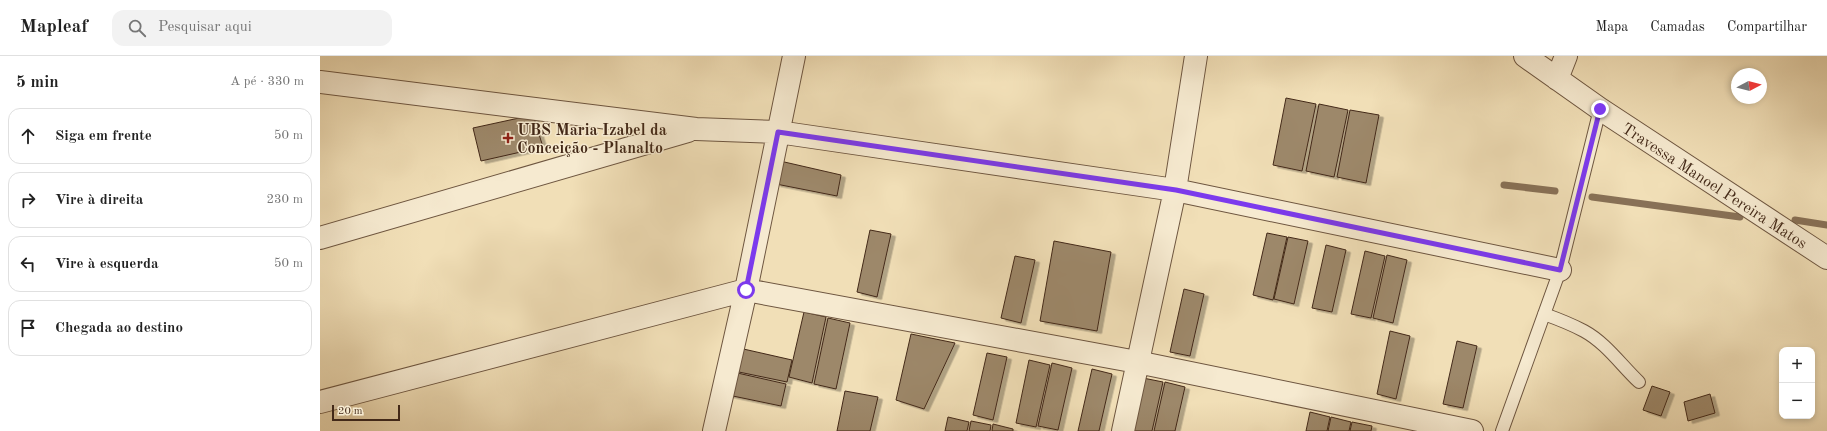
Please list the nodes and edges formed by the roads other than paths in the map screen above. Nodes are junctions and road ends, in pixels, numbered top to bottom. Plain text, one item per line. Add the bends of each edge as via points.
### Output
1 (794, 56) edge
2 (1196, 56) edge
3 (1525, 56) edge
4 (1566, 56) edge
5 (1557, 79) junction
6 (320, 82) edge
7 (1600, 109) junction
8 (696, 129) junction
9 (778, 132) junction
10 (1176, 190) junction
11 (320, 238) edge
12 (1827, 258) edge
13 (1560, 270) junction
14 (746, 290) junction
15 (1544, 314) junction
16 (1137, 362) junction
17 (1638, 382) dead end
18 (320, 402) edge
19 (714, 431) edge
20 (1123, 431) edge
21 (1472, 431) edge
22 (1502, 431) edge

1 - 9 street
2 - 10 street
3 - 5 street, Travessa Manoel Pereira Matos
4 - 5 street
5 - 7 street, Travessa Manoel Pereira Matos
6 - 8 street
7 - 12 street, Travessa Manoel Pereira Matos
7 - 13 lane
8 - 9 street
8 - 11 street
9 - 10 street
9 - 14 street
10 - 13 street
10 - 16 street
13 - 15 lane
14 - 16 street
14 - 18 street
14 - 19 street
15 - 17 lane via 1566,322 1602,344
15 - 22 lane
16 - 20 street
16 - 21 street

